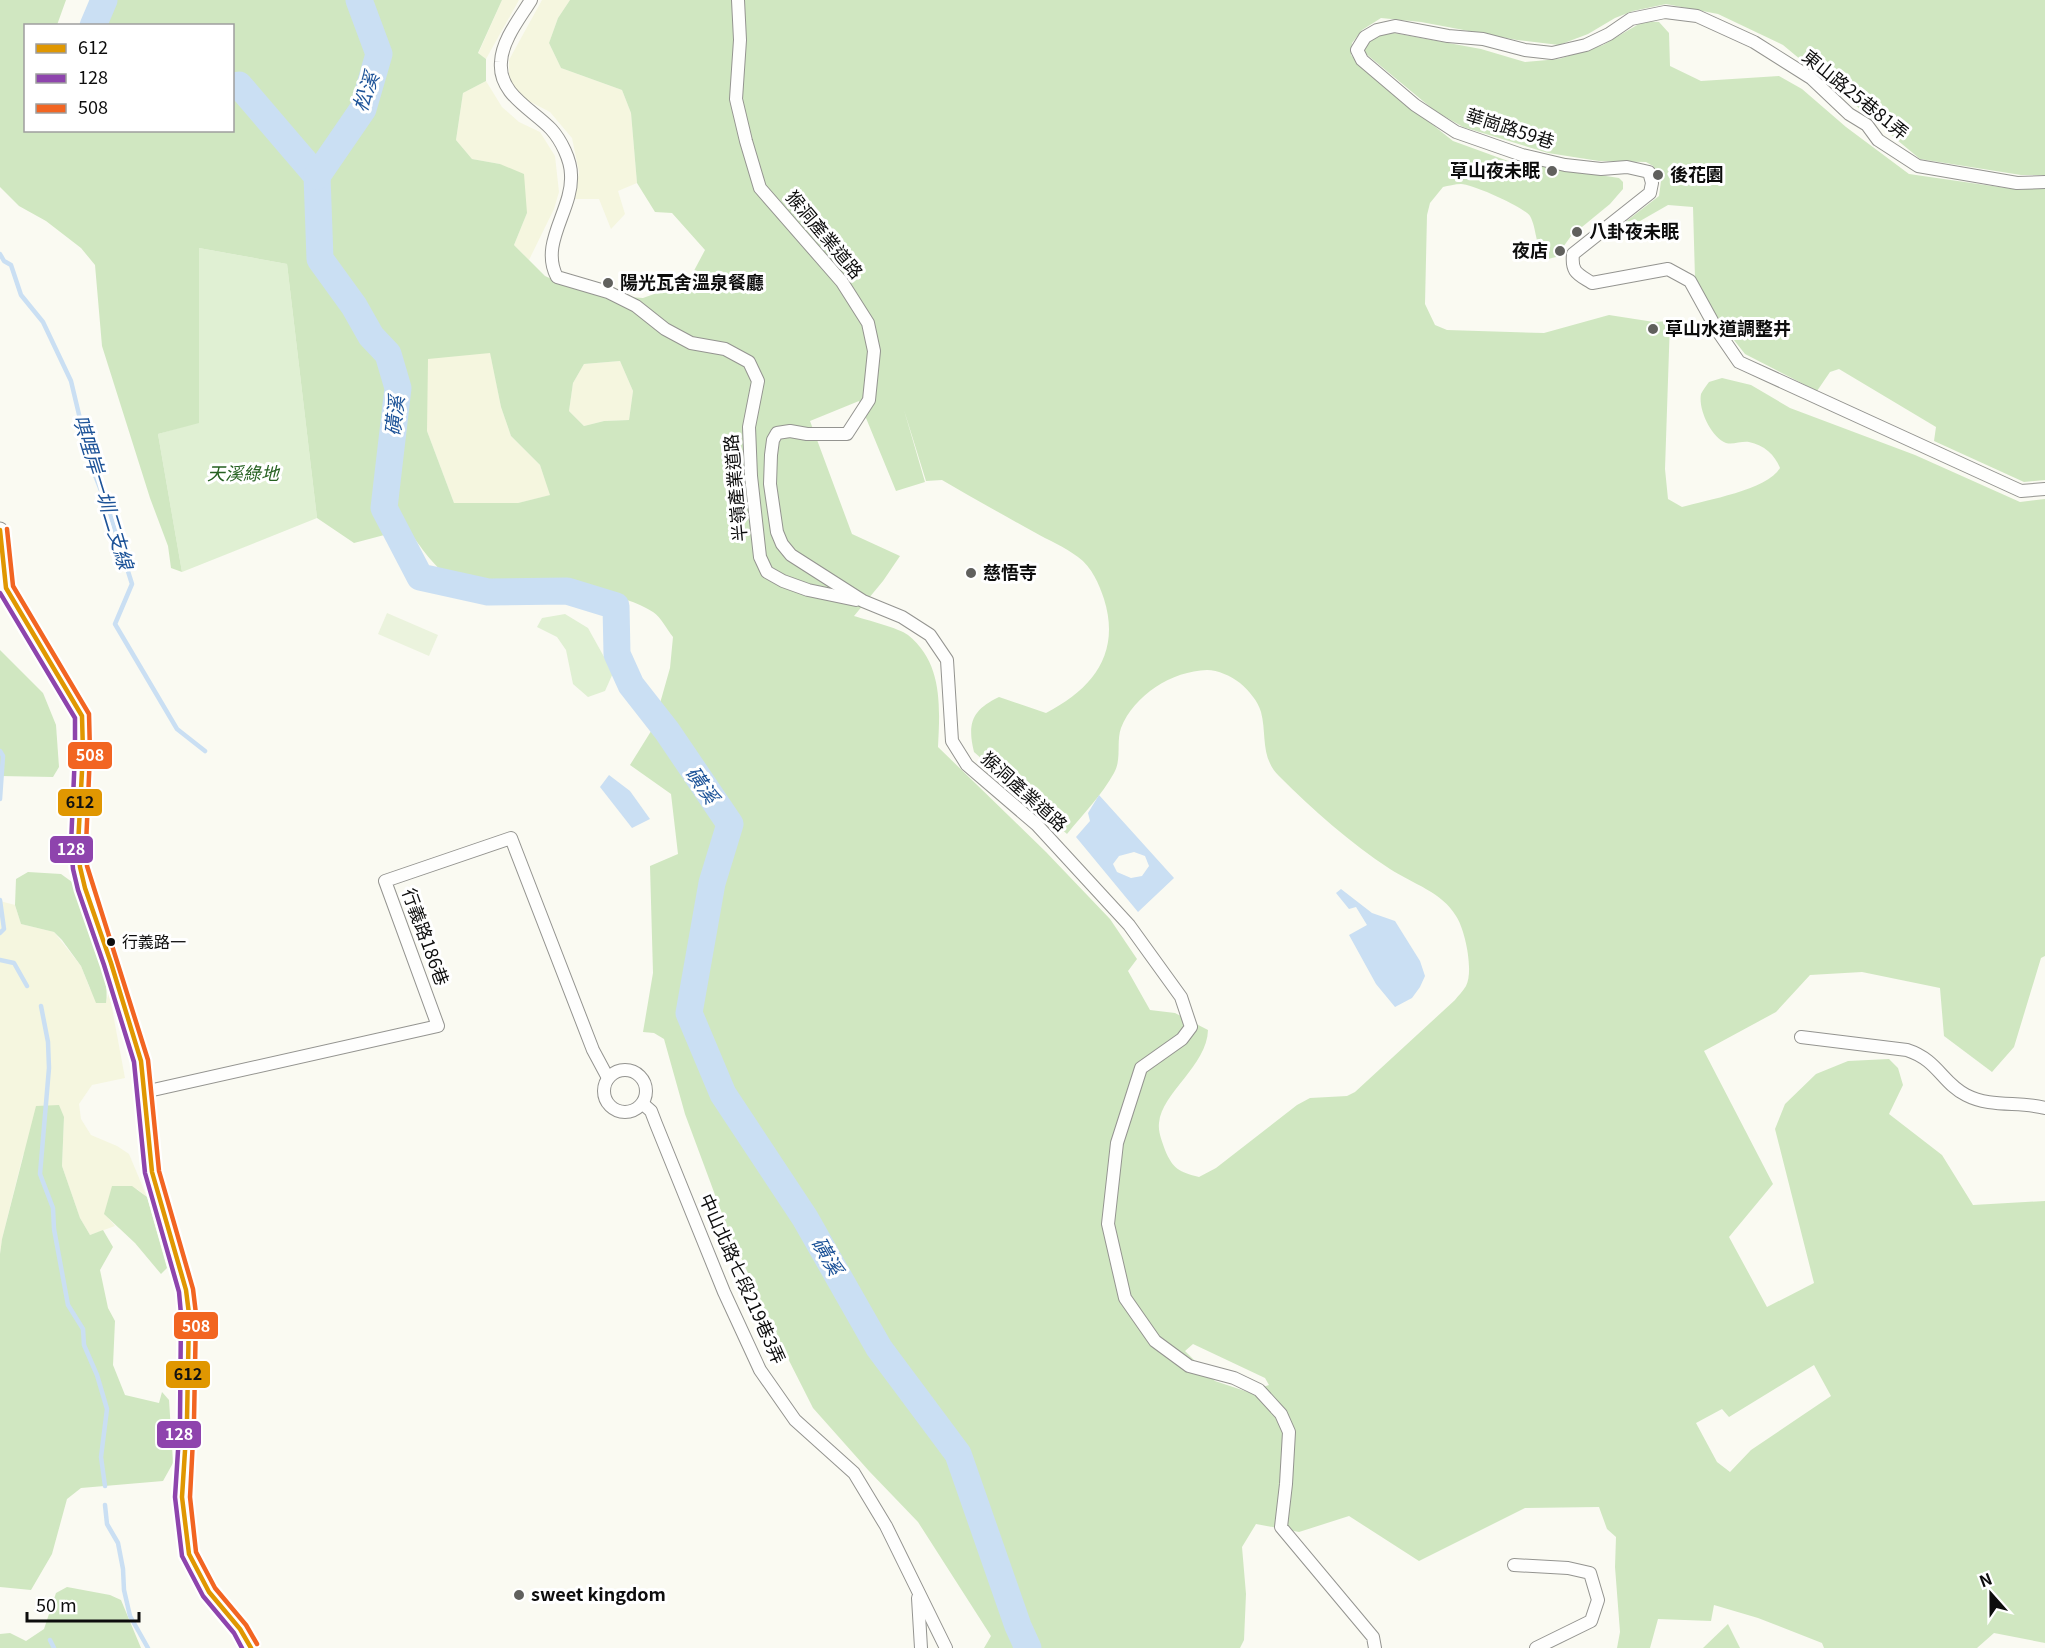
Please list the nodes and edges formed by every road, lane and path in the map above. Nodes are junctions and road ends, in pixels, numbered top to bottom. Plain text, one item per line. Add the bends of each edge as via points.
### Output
1 (531, 0) edge
2 (738, 0) edge
3 (1362, 60) joint
4 (2045, 182) edge
5 (2045, 489) edge
6 (0, 530) edge
7 (863, 601) junction
8 (1801, 1038) dead end
9 (593, 1050) junction
10 (620, 1070) junction
11 (608, 1078) junction
12 (144, 1092) junction
13 (643, 1104) junction
14 (2045, 1108) edge
15 (631, 1112) junction
16 (656, 1124) junction
17 (1514, 1565) dead end
18 (918, 1591) junction
19 (251, 1648) edge
20 (921, 1648) edge
21 (946, 1648) edge
22 (1375, 1648) edge
23 (1536, 1648) edge

1 - 7 street, 半嶺產業道路 via 508,39 501,61 502,80 552,130 572,174 569,200 552,247 551,266 557,277 608,292 691,343 725,349 749,362 758,381 749,427 751,476 760,557 767,572 808,590
2 - 7 street, 猴洞產業道路 via 736,99 760,188 842,282 868,323 874,351 869,400 847,434 790,430 777,433 773,440 770,484 777,532 791,555
3 - 4 street, 東山路25巷81弄 via 1357,50 1365,37 1395,26 1552,53 1586,45 1631,19 1665,12 1697,16 1754,42 1811,78 1849,114 1867,125 1878,140 1918,166 2017,183
3 - 5 street, 華崗路59巷 via 1415,105 1456,132 1565,165 1628,167 1649,172 1650,193 1574,254 1572,266 1592,284 1668,269 1690,281 1716,330 1739,362 2021,491
6 - 12 street via 6,588 82,716 80,867 141,1061
7 - 22 street, 猴洞產業道路 via 902,616 930,635 946,660 952,741 967,765 1037,825 1129,925 1185,1005 1191,1027 1182,1039 1141,1068 1117,1143 1108,1224 1125,1298 1155,1341 1189,1366 1259,1390 1281,1414 1290,1432 1281,1527 1373,1637
8 - 14 street via 1907,1050 1930,1061 1963,1094 1976,1100
9 - 10 street, 行義路186巷 via 609,1066
9 - 11 street, 行義路186巷
9 - 12 street, 行義路186巷 via 511,838 386,881 438,1026
10 - 11 street
10 - 13 street via 635,1072 645,1082
11 - 15 street via 605,1100 616,1111
12 - 19 street via 152,1172 186,1290 189,1314 182,1497 189,1554 210,1592
13 - 15 street
13 - 16 street, 中山北路七段219巷3弄
15 - 16 street
16 - 18 street, 中山北路七段219巷3弄 via 760,1370 795,1420 854,1473
17 - 23 street via 1590,1573 1598,1600 1591,1621
18 - 20 street
18 - 21 street, 中山北路七段219巷3弄

